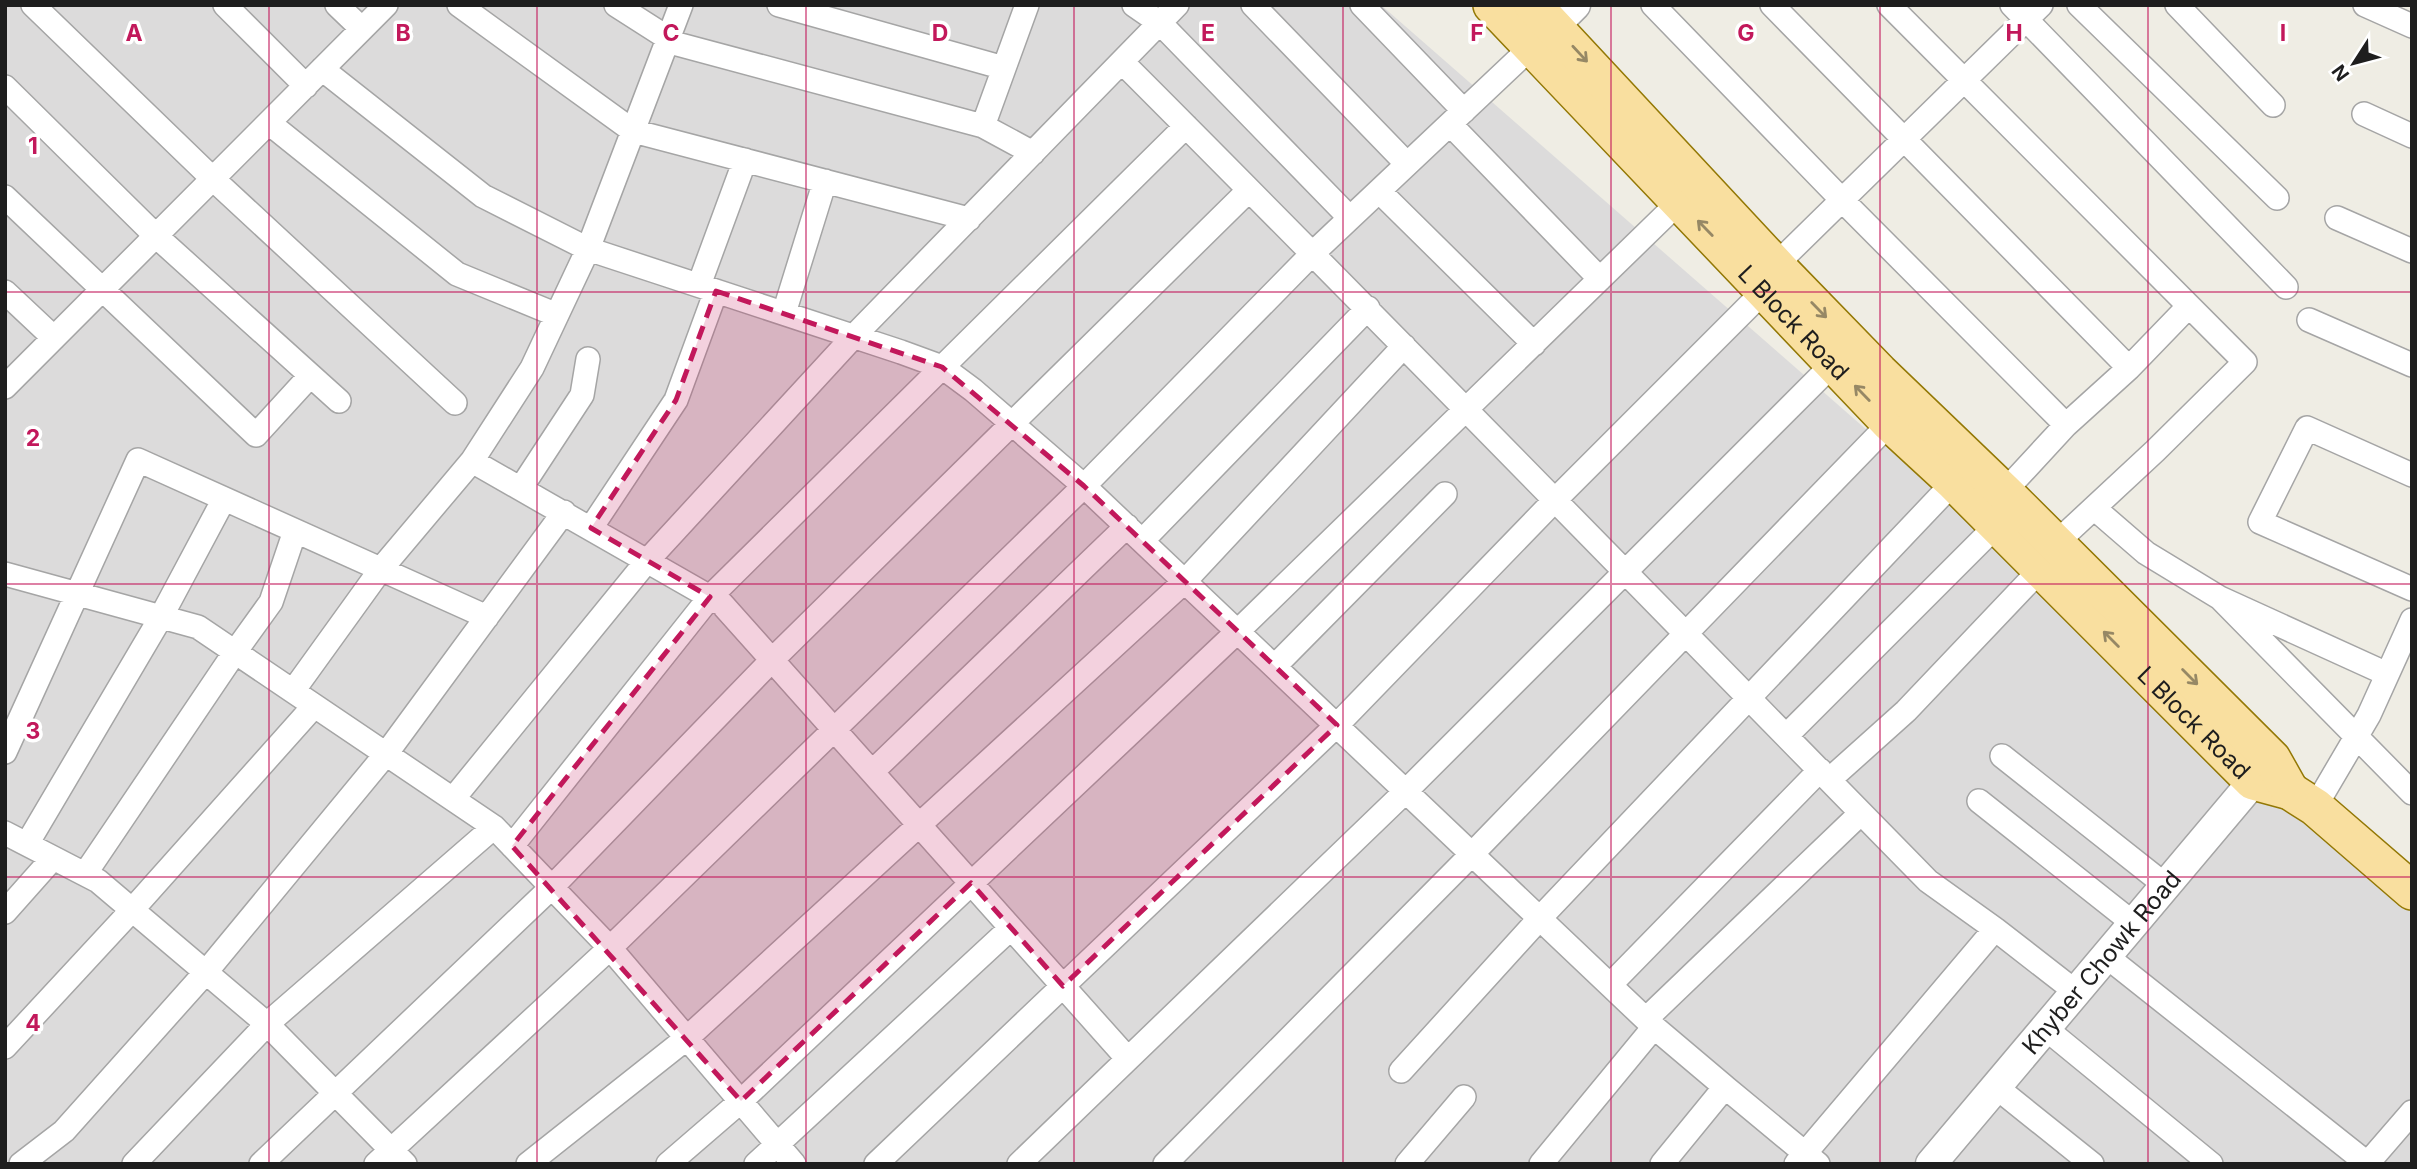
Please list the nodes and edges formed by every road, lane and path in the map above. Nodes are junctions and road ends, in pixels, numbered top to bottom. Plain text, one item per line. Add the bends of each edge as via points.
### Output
1 (33, 5) edge
2 (225, 5) edge
3 (337, 5) edge
4 (386, 5) edge
5 (459, 5) edge
6 (616, 5) edge
7 (681, 5) edge
8 (779, 5) edge
9 (1134, 5) edge
10 (1177, 5) edge
11 (1253, 5) edge
12 (1362, 5) edge
13 (1492, 5) edge
14 (1653, 5) edge
15 (1772, 5) edge
16 (1889, 5) edge
17 (2079, 5) edge
18 (2177, 5) edge
19 (2365, 5) edge
20 (1023, 6) edge
21 (2027, 10) edge
22 (1549, 21) edge
23 (1160, 23) junction
24 (2412, 26) edge
25 (362, 29) junction
26 (668, 37) junction
27 (1122, 62) junction
28 (1004, 68) junction
29 (322, 69) junction
30 (1964, 82) junction
31 (306, 86) junction
32 (5, 87) edge
33 (2273, 105) dead end
34 (2364, 114) dead end
35 (1457, 118) junction
36 (269, 122) junction
37 (983, 126) junction
38 (1186, 126) junction
39 (633, 131) junction
40 (2412, 136) edge
41 (1903, 141) junction
42 (1033, 153) junction
43 (745, 160) junction
44 (1407, 164) junction
45 (213, 179) junction
46 (825, 181) junction
47 (1250, 190) junction
48 (1379, 191) junction
49 (5, 197) edge
50 (2277, 198) dead end
51 (1843, 201) junction
52 (1679, 202) junction
53 (1350, 218) junction
54 (2337, 218) dead end
55 (969, 219) junction
56 (156, 236) junction
57 (588, 249) junction
58 (2412, 251) edge
59 (1313, 253) junction
60 (1600, 279) junction
61 (1771, 279) junction
62 (2287, 287) dead end
63 (707, 288) junction
64 (102, 290) junction
65 (5, 292) edge
66 (2188, 307) junction
67 (1368, 308) junction
68 (784, 313) junction
69 (557, 315) junction
70 (2309, 320) dead end
71 (855, 336) junction
72 (54, 338) junction
73 (1534, 344) junction
74 (1404, 346) junction
75 (588, 359) dead end
76 (1834, 363) junction
77 (2412, 365) edge
78 (942, 367) junction
79 (2129, 368) junction
80 (310, 376) junction
81 (5, 387) edge
82 (339, 401) dead end
83 (455, 403) dead end
84 (1466, 409) junction
85 (1890, 423) junction
86 (1012, 424) junction
87 (2066, 425) junction
88 (472, 461) junction
89 (2412, 475) edge
90 (1954, 482) junction
91 (1084, 486) junction
92 (521, 488) junction
93 (1445, 494) dead end
94 (223, 499) junction
95 (1554, 501) junction
96 (2094, 508) junction
97 (2001, 509) junction
98 (564, 512) junction
99 (591, 528) junction
100 (295, 531) junction
101 (1135, 533) junction
102 (2048, 556) junction
103 (647, 561) junction
104 (381, 569) junction
105 (1624, 573) junction
106 (5, 574) edge
107 (1185, 581) junction
108 (2412, 589) edge
109 (79, 594) junction
110 (710, 597) junction
111 (2220, 598) junction
112 (161, 617) junction
113 (487, 617) junction
114 (2412, 620) edge
115 (1238, 631) junction
116 (1685, 634) junction
117 (235, 652) junction
118 (772, 660) junction
119 (1275, 666) junction
120 (2387, 674) junction
121 (293, 691) junction
122 (1749, 698) junction
123 (314, 706) junction
124 (1337, 725) junction
125 (834, 729) junction
126 (2357, 735) junction
127 (1786, 736) junction
128 (5, 752) edge
129 (386, 754) junction
130 (2001, 756) dead end
131 (2262, 770) junction
132 (872, 772) junction
133 (1824, 775) junction
134 (1407, 790) junction
135 (2412, 793) edge
136 (453, 799) junction
137 (2303, 799) junction
138 (1979, 801) dead end
139 (1861, 813) junction
140 (919, 825) junction
141 (494, 827) junction
142 (5, 833) edge
143 (27, 844) junction
144 (512, 846) junction
145 (1473, 853) junction
146 (53, 858) junction
147 (85, 874) junction
148 (971, 883) junction
149 (2165, 885) junction
150 (552, 887) junction
151 (2412, 891) edge
152 (132, 910) junction
153 (5, 912) edge
154 (1540, 918) junction
155 (2133, 923) junction
156 (1011, 928) junction
157 (1995, 929) junction
158 (610, 948) junction
159 (2106, 956) junction
160 (206, 972) junction
161 (1610, 985) junction
162 (1063, 986) junction
163 (2076, 992) junction
164 (1650, 1023) junction
165 (267, 1024) junction
166 (2045, 1028) junction
167 (687, 1038) junction
168 (5, 1047) edge
169 (1128, 1059) junction
170 (1401, 1071) dead end
171 (1724, 1087) junction
172 (1996, 1087) junction
173 (335, 1092) junction
174 (1464, 1097) dead end
175 (741, 1101) junction
176 (2412, 1112) edge
177 (778, 1145) junction
178 (391, 1159) edge
179 (1807, 1160) edge
180 (1932, 1163) edge
181 (21, 1164) edge
182 (134, 1164) edge
183 (261, 1164) edge
184 (528, 1164) edge
185 (668, 1164) edge
186 (756, 1164) edge
187 (794, 1164) edge
188 (876, 1164) edge
189 (1019, 1164) edge
190 (1165, 1164) edge
191 (1407, 1164) edge
192 (1541, 1164) edge
193 (1661, 1164) edge
194 (2092, 1164) edge
195 (2211, 1164) edge
196 (2367, 1164) edge

1 - 45 street
2 - 31 street
3 - 25 street
4 - 25 street
5 - 39 street
6 - 26 street
7 - 26 street
8 - 28 street
9 - 23 street
10 - 23 street
11 - 44 street
12 - 35 street
13 - 22 main road, L Block Road
14 - 51 street
15 - 41 street
16 - 30 street
17 - 50 street
18 - 33 street
19 - 24 street
20 - 28 street
21 - 30 street
21 - 62 street
22 - 35 street
22 - 52 main road, L Block Road
22 -> 61 main road, L Block Road
23 - 27 street
23 - 53 street
25 - 29 street
26 - 37 street via 677,44
26 - 39 street
27 - 38 street
27 - 42 street
28 - 37 street
29 - 31 street
29 - 57 street via 482,196
30 - 41 street
30 - 66 street
31 - 36 street
32 - 56 street
34 - 40 street
35 - 44 street
35 - 60 street
36 - 45 street
36 - 69 street via 457,274
37 - 42 street
38 - 47 street
38 - 78 street
39 - 43 street
39 - 57 street
41 - 51 street
41 - 79 street
42 - 55 street
43 - 46 street
43 - 63 street
44 - 48 street
45 - 56 street
45 - 83 street
46 - 55 street
46 - 68 street
47 - 59 street
47 - 86 street
48 - 53 street
48 - 73 street
49 - 64 street
51 - 61 street via 1789,252
51 - 87 street
52 - 60 street
61 -> 52 main road, L Block Road
53 - 59 street
54 - 58 street
55 - 71 street
56 - 64 street
56 - 80 street
57 - 63 street
57 - 69 street
59 - 67 street
59 - 91 street
60 - 73 street
61 - 76 main road, L Block Road
61 - 95 street
61 -> 97 main road, L Block Road via 1902,396
63 - 68 street
63 - 99 street via 676,400
64 - 72 street
64 - 80 street via 256,435
65 - 72 street
66 - 79 street
66 - 96 street via 2245,362
67 - 74 street
67 - 101 street
68 - 71 street
69 - 88 street via 532,368
70 - 77 street
71 - 78 street
71 - 103 street
72 - 81 street
73 - 84 street
74 - 84 street
74 - 107 street
75 - 92 street via 582,395
85 -> 76 main road, L Block Road
76 - 105 street
78 - 86 street
78 - 110 street
79 - 87 street
80 - 82 street
84 - 95 street
84 - 115 street
85 - 90 main road, L Block Road
85 - 116 street
86 - 91 street
86 - 118 street
87 - 97 street
88 - 92 street
88 - 104 street
89 - 108 street via 2307,428 2260,522
90 - 97 main road, L Block Road
90 - 122 street
91 - 101 street
91 - 125 street
92 - 98 street
93 - 119 street
94 - 100 street
94 - 109 street via 138,460
94 - 112 street
95 - 105 street
95 - 124 street
96 - 102 street
96 - 111 street via 2146,553
97 - 102 main road, L Block Road
97 - 127 street
98 - 99 street
98 - 113 street
99 - 103 street
100 - 104 street
100 - 117 street via 271,602
101 - 107 street
101 - 132 street
102 - 131 main road, L Block Road
102 - 133 street via 1906,711
103 - 110 street
103 - 136 street
104 - 113 street
104 - 121 street
105 - 116 street
105 - 134 street
106 - 109 street
107 - 115 street
107 - 140 street
109 - 112 street
109 - 128 street
110 - 118 street via 722,604
110 - 144 street
111 - 120 street
111 - 126 street
112 - 117 street via 198,627
112 - 143 street
113 - 129 street
114 - 120 street
115 - 119 street
115 - 148 street
116 - 122 street
116 - 145 street
117 - 121 street
117 - 147 street
118 - 125 street
118 - 150 street
119 - 124 street
120 - 126 street
121 - 123 street
122 - 127 street
122 - 154 street
123 - 129 street
123 - 152 street
124 - 134 street
124 - 162 street
125 - 132 street
125 - 158 street
126 - 135 street
126 - 137 street
127 - 133 street
129 - 136 street
129 - 160 street
130 - 149 street
131 - 137 main road, L Block Road
131 - 149 street, Khyber Chowk Road
132 - 140 street
133 - 139 street
133 - 161 street
134 - 145 street
134 - 169 street
136 - 141 street
137 - 151 main road
138 - 155 street
139 - 157 street via 1928,881
139 - 164 street
140 - 148 street
140 - 167 street
141 - 144 street
141 - 165 street
142 - 143 street
143 - 146 street
144 - 150 street
145 - 154 street
145 - 190 street
146 - 147 street
146 - 153 street
147 - 152 street
148 - 156 street
148 - 175 street
149 - 155 street, Khyber Chowk Road
150 - 158 street
150 - 173 street
152 - 160 street
152 - 168 street
154 - 161 street
154 - 170 street
155 - 159 street, Khyber Chowk Road
156 - 162 street
156 - 177 street
157 - 163 street
157 - 179 street
158 - 167 street
158 - 178 street
159 - 163 street, Khyber Chowk Road
159 - 196 street
160 - 165 street
160 - 181 street via 64,1131
161 - 164 street
162 - 169 street
162 - 188 street
163 - 166 street, Khyber Chowk Road
164 - 171 street
164 - 192 street
165 - 173 street
165 - 182 street
166 - 172 street, Khyber Chowk Road
166 - 195 street
167 - 175 street
167 - 184 street
169 - 189 street
171 - 179 street
171 - 193 street
172 - 180 street, Khyber Chowk Road
172 - 194 street
173 - 178 street
173 - 183 street
174 - 191 street
175 - 177 street
175 - 185 street
176 - 196 street
177 - 186 street
177 - 187 street

